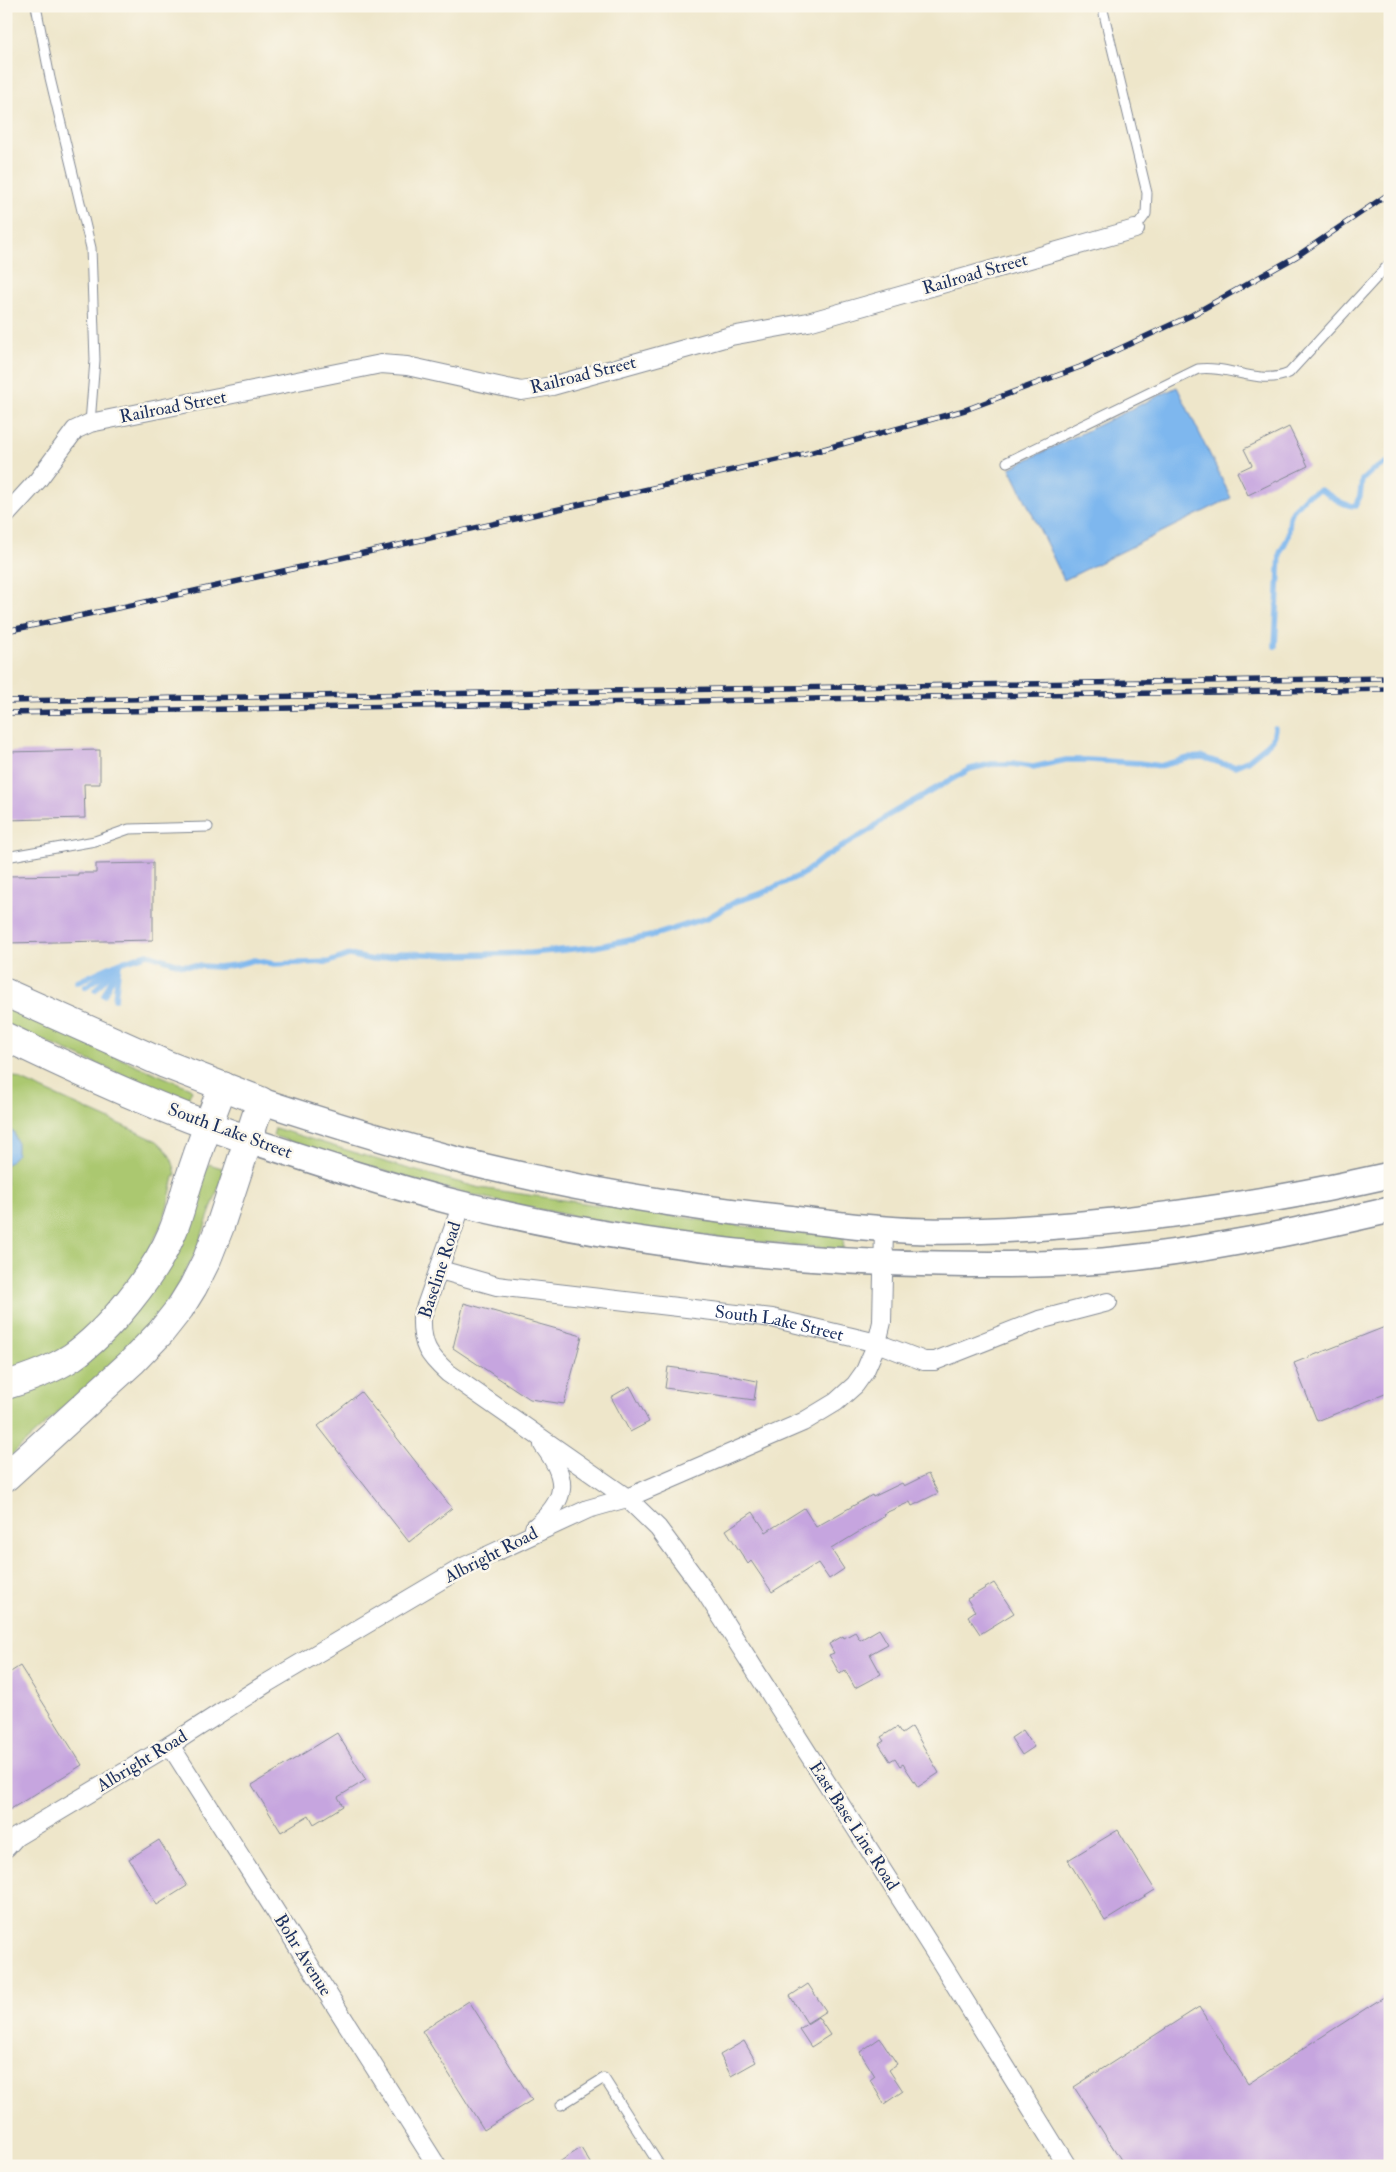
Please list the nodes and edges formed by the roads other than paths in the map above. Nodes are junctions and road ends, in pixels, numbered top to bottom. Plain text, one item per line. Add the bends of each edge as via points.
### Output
1 (36, 6) edge
2 (1102, 6) edge
3 (1134, 229) joint
4 (1390, 263) edge
5 (90, 423) junction
6 (1007, 462) dead end
7 (6, 515) edge
8 (208, 827) dead end
9 (6, 857) edge
10 (6, 993) edge
11 (6, 1037) edge
12 (223, 1086) junction
13 (261, 1101) junction
14 (207, 1126) junction
15 (249, 1140) junction
16 (1390, 1175) edge
17 (462, 1204) junction
18 (1390, 1210) edge
19 (884, 1229) junction
20 (884, 1263) junction
21 (440, 1270) junction
22 (1108, 1302) dead end
23 (877, 1343) junction
24 (6, 1385) edge
25 (533, 1432) junction
26 (6, 1477) edge
27 (627, 1498) junction
28 (523, 1538) junction
29 (170, 1745) junction
30 (6, 1848) edge
31 (561, 2105) dead end
32 (437, 2166) edge
33 (660, 2166) edge
34 (1067, 2166) edge

1 - 5 lane via 91,248 95,360
2 - 3 lane via 1148,192 1146,214
3 - 5 street, Railroad Street via 808,322 731,336 552,386 521,391 407,366 381,364
4 - 6 lane via 1288,373 1267,378 1215,368 1198,369
5 - 7 street, Railroad Street via 75,430 38,480
8 - 9 lane via 129,829 95,841
10 - 12 main road via 156,1061
11 - 14 main road, South Lake Street
12 - 13 main road
12 - 14 main road
13 - 15 main road
13 - 19 main road via 454,1159 640,1199
14 - 15 main road, South Lake Street
14 - 24 main road via 172,1234 137,1290 114,1318 72,1357 34,1377
15 - 17 main road, South Lake Street
15 - 26 main road via 207,1259 180,1308 132,1362
16 - 19 main road via 1316,1192 1124,1221 991,1230
17 - 20 main road, South Lake Street via 669,1244 748,1254
17 - 21 street, Baseline Road
18 - 20 main road, South Lake Street via 1248,1240 1106,1260 1021,1265
19 - 20 street, Albright Road
20 - 23 street, Albright Road via 882,1322
21 - 23 street, South Lake Street via 497,1286 772,1318
21 - 25 street, Baseline Road via 422,1318 424,1345 448,1373
22 - 23 street, South Lake Street via 1039,1320 935,1361 924,1361
23 - 27 street, Albright Road via 855,1385 824,1411
25 - 27 street, Baseline Road
25 - 28 street, Baseline Road via 555,1460 561,1495 549,1515
27 - 28 street, Albright Road via 588,1509
27 - 34 street, East Base Line Road via 658,1528 704,1590
28 - 29 street, Albright Road via 463,1567 267,1683
29 - 30 street, Albright Road via 16,1837
29 - 32 street, Bohr Avenue
31 - 33 lane via 604,2078

